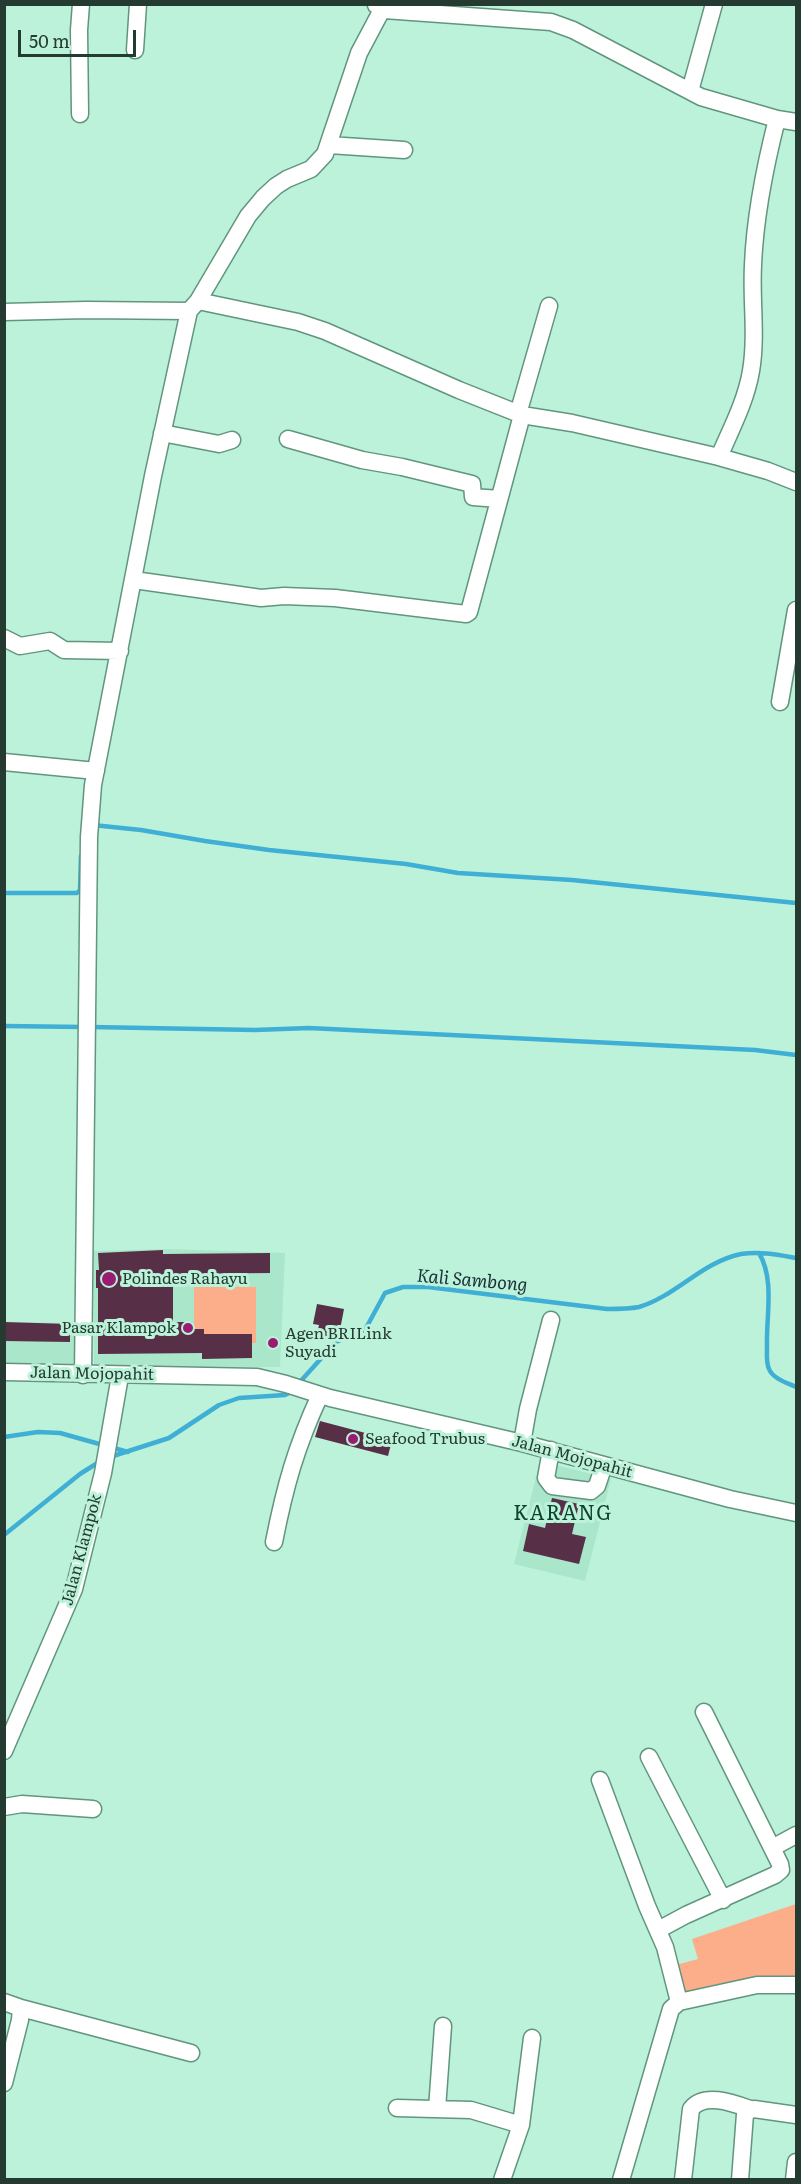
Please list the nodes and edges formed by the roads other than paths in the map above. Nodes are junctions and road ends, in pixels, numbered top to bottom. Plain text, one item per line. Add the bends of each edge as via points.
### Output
1 (81, 4) edge
2 (138, 4) edge
3 (714, 4) edge
4 (382, 6) edge
5 (135, 50) dead end
6 (690, 91) junction
7 (80, 114) dead end
8 (777, 119) junction
9 (796, 122) edge
10 (329, 145) junction
11 (404, 150) dead end
12 (193, 306) junction
13 (549, 306) dead end
14 (4, 312) edge
15 (520, 415) junction
16 (162, 434) junction
17 (288, 439) dead end
18 (232, 440) dead end
19 (719, 457) junction
20 (796, 482) edge
21 (500, 499) junction
22 (134, 580) junction
23 (796, 610) edge
24 (4, 638) edge
25 (120, 651) junction
26 (780, 702) dead end
27 (4, 762) edge
28 (96, 771) junction
29 (551, 1320) dead end
30 (4, 1372) edge
31 (83, 1375) junction
32 (120, 1376) junction
33 (316, 1394) junction
34 (522, 1443) junction
35 (551, 1450) junction
36 (604, 1465) junction
37 (796, 1513) edge
38 (274, 1542) dead end
39 (704, 1712) dead end
40 (4, 1751) edge
41 (649, 1757) dead end
42 (600, 1780) dead end
43 (4, 1807) edge
44 (93, 1809) dead end
45 (796, 1835) edge
46 (772, 1848) junction
47 (723, 1900) junction
48 (658, 1930) junction
49 (796, 1985) edge
50 (4, 2002) edge
51 (679, 2002) junction
52 (21, 2008) junction
53 (442, 2026) dead end
54 (532, 2038) dead end
55 (191, 2053) dead end
56 (4, 2083) edge
57 (397, 2108) dead end
58 (437, 2109) junction
59 (750, 2109) junction
60 (796, 2115) edge
61 (521, 2125) junction
62 (796, 2162) edge
63 (502, 2180) edge
64 (621, 2180) edge
65 (682, 2180) edge
66 (740, 2180) edge
67 (794, 2180) edge

1 - 7 street
2 - 5 street
3 - 6 street
4 - 6 street via 551,22
4 - 10 street via 359,53
6 - 8 street
8 - 9 street
8 - 19 street via 756,236 751,372 744,400
10 - 11 street
10 - 12 street via 311,169 276,186 255,207
12 - 14 street
12 - 15 street via 298,322 325,330
12 - 16 street
13 - 15 street
15 - 19 street
15 - 21 street
16 - 18 street via 219,444
16 - 22 street
17 - 21 street via 472,484 473,496
19 - 20 street
21 - 22 street via 466,614 335,598 261,598
22 - 25 street
23 - 26 street
24 - 25 street via 20,646 50,641 68,651
25 - 28 street
27 - 28 street
28 - 31 street via 90,829
29 - 34 street
30 - 31 street, Jalan Mojopahit
31 - 32 street, Jalan Mojopahit
32 - 33 street, Jalan Mojopahit via 249,1377
32 - 40 street, Jalan Klampok via 110,1439 74,1589
33 - 34 street, Jalan Mojopahit
33 - 38 street via 290,1469
34 - 35 street, Jalan Mojopahit
35 - 36 street, Jalan Mojopahit
35 - 36 street via 546,1478 552,1486 591,1491 597,1486
36 - 37 street, Jalan Mojopahit
39 - 46 street
41 - 47 street
42 - 48 street
43 - 44 street via 22,1804
45 - 46 street
46 - 47 street via 781,1870
47 - 48 street
48 - 51 street
49 - 51 street via 757,1985
50 - 52 street
51 - 64 street via 667,2019
52 - 55 street
52 - 56 street
53 - 58 street
54 - 61 street
57 - 58 street
58 - 61 street via 471,2110
59 - 60 street
59 - 65 street via 703,2100 696,2103 691,2109
59 - 66 street via 745,2115
61 - 63 street
62 - 67 street

